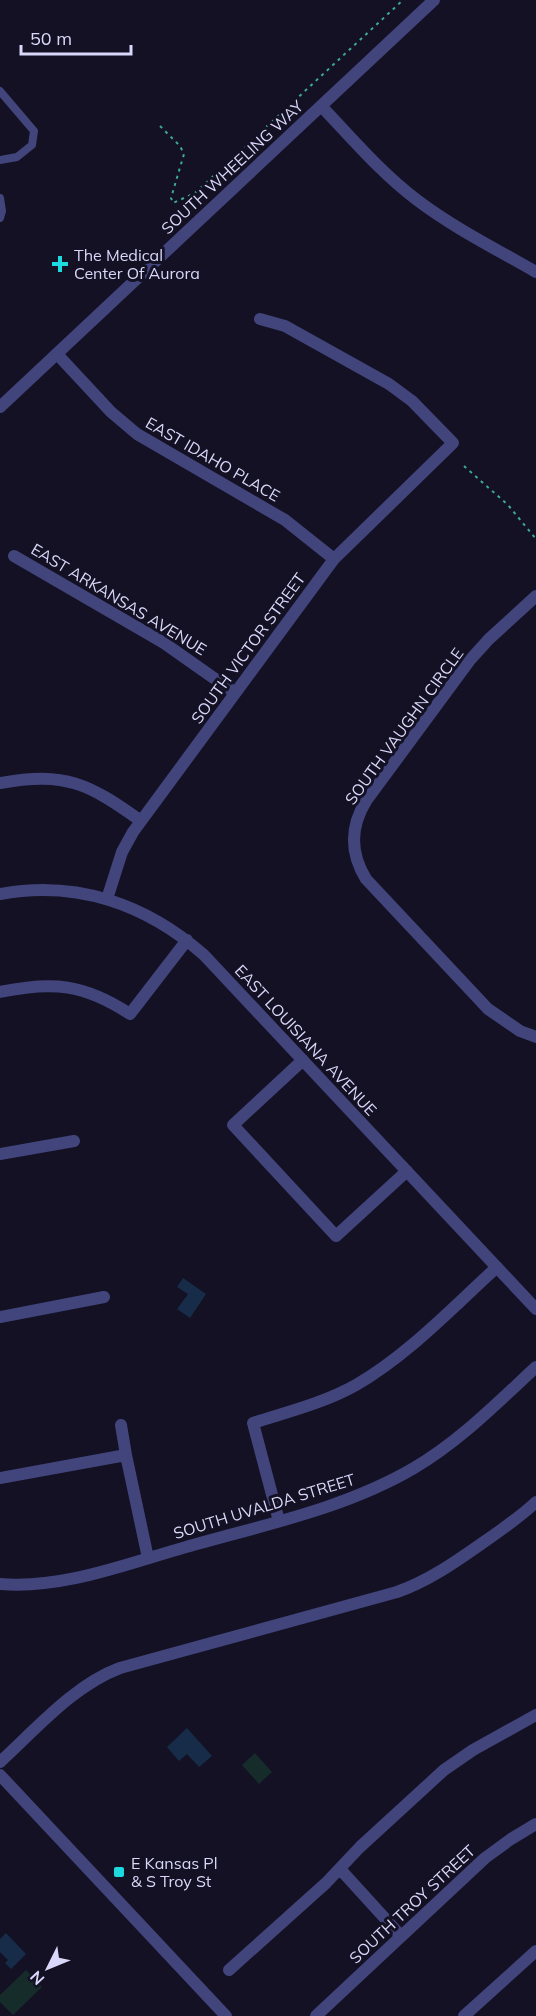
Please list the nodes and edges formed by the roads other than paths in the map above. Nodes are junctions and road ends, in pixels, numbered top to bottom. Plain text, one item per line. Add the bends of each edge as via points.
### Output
1 (434, 0) edge
2 (0, 91) edge
3 (321, 106) junction
4 (0, 160) edge
5 (0, 198) edge
6 (0, 218) edge
7 (536, 272) edge
8 (260, 319) dead end
9 (57, 354) junction
10 (0, 407) edge
11 (14, 556) dead end
12 (334, 559) junction
13 (536, 596) edge
14 (235, 693) junction
15 (0, 783) edge
16 (141, 821) junction
17 (0, 894) edge
18 (107, 899) junction
19 (187, 940) junction
20 (0, 992) edge
21 (536, 1037) edge
22 (303, 1060) junction
23 (74, 1141) dead end
24 (0, 1154) edge
25 (407, 1171) junction
26 (497, 1267) junction
27 (104, 1297) dead end
28 (536, 1309) edge
29 (0, 1317) edge
30 (536, 1367) edge
31 (121, 1425) dead end
32 (126, 1455) junction
33 (0, 1478) edge
34 (536, 1502) edge
35 (279, 1521) junction
36 (148, 1558) junction
37 (0, 1584) edge
38 (536, 1714) edge
39 (0, 1762) edge
40 (0, 1775) edge
41 (536, 1824) edge
42 (340, 1869) junction
43 (401, 1936) junction
44 (536, 1951) edge
45 (230, 1970) dead end
46 (226, 2016) edge
47 (316, 2016) edge
48 (464, 2016) edge

1 - 3 street, SOUTH WHEELING WAY
2 - 4 lane via 34,131 32,144 17,157
3 - 7 street via 381,170 416,200
3 - 9 street, SOUTH WHEELING WAY
5 - 6 lane
8 - 12 street, SOUTH VICTOR STREET via 285,326 388,384 412,401 453,443
9 - 10 street, SOUTH WHEELING WAY
9 - 12 street, EAST IDAHO PLACE via 137,434 285,520
11 - 14 street, EAST ARKANSAS AVENUE via 155,638
12 - 14 street, SOUTH VICTOR STREET
13 - 21 street, SOUTH VAUGHN CIRCLE via 470,660 366,801 353,836 354,854 366,879 488,1009
14 - 16 street, SOUTH VICTOR STREET
15 - 16 street via 25,778 66,781 105,796
16 - 18 street, SOUTH VICTOR STREET via 122,852
17 - 18 street, EAST LOUISIANA AVENUE via 63,891
18 - 19 street, EAST LOUISIANA AVENUE via 144,914
19 - 20 street via 130,1014 93,993 70,987 45,985
19 - 22 street, EAST LOUISIANA AVENUE
22 - 25 street, EAST LOUISIANA AVENUE
22 - 25 street via 232,1125 336,1236
23 - 24 street
25 - 26 street, EAST LOUISIANA AVENUE
26 - 28 street, EAST LOUISIANA AVENUE
26 - 35 street via 385,1366 354,1386 253,1424
27 - 29 street
30 - 35 street, SOUTH UVALDA STREET via 462,1434 416,1467 354,1497
31 - 32 street
32 - 33 street
32 - 36 street
34 - 39 street via 442,1572 415,1586 100,1676
35 - 36 street, SOUTH UVALDA STREET
36 - 37 street, SOUTH UVALDA STREET via 48,1583
38 - 42 street via 444,1770
40 - 46 street
41 - 43 street, SOUTH TROY STREET via 485,1858
42 - 43 street
42 - 45 street
43 - 47 street, SOUTH TROY STREET
44 - 48 street

